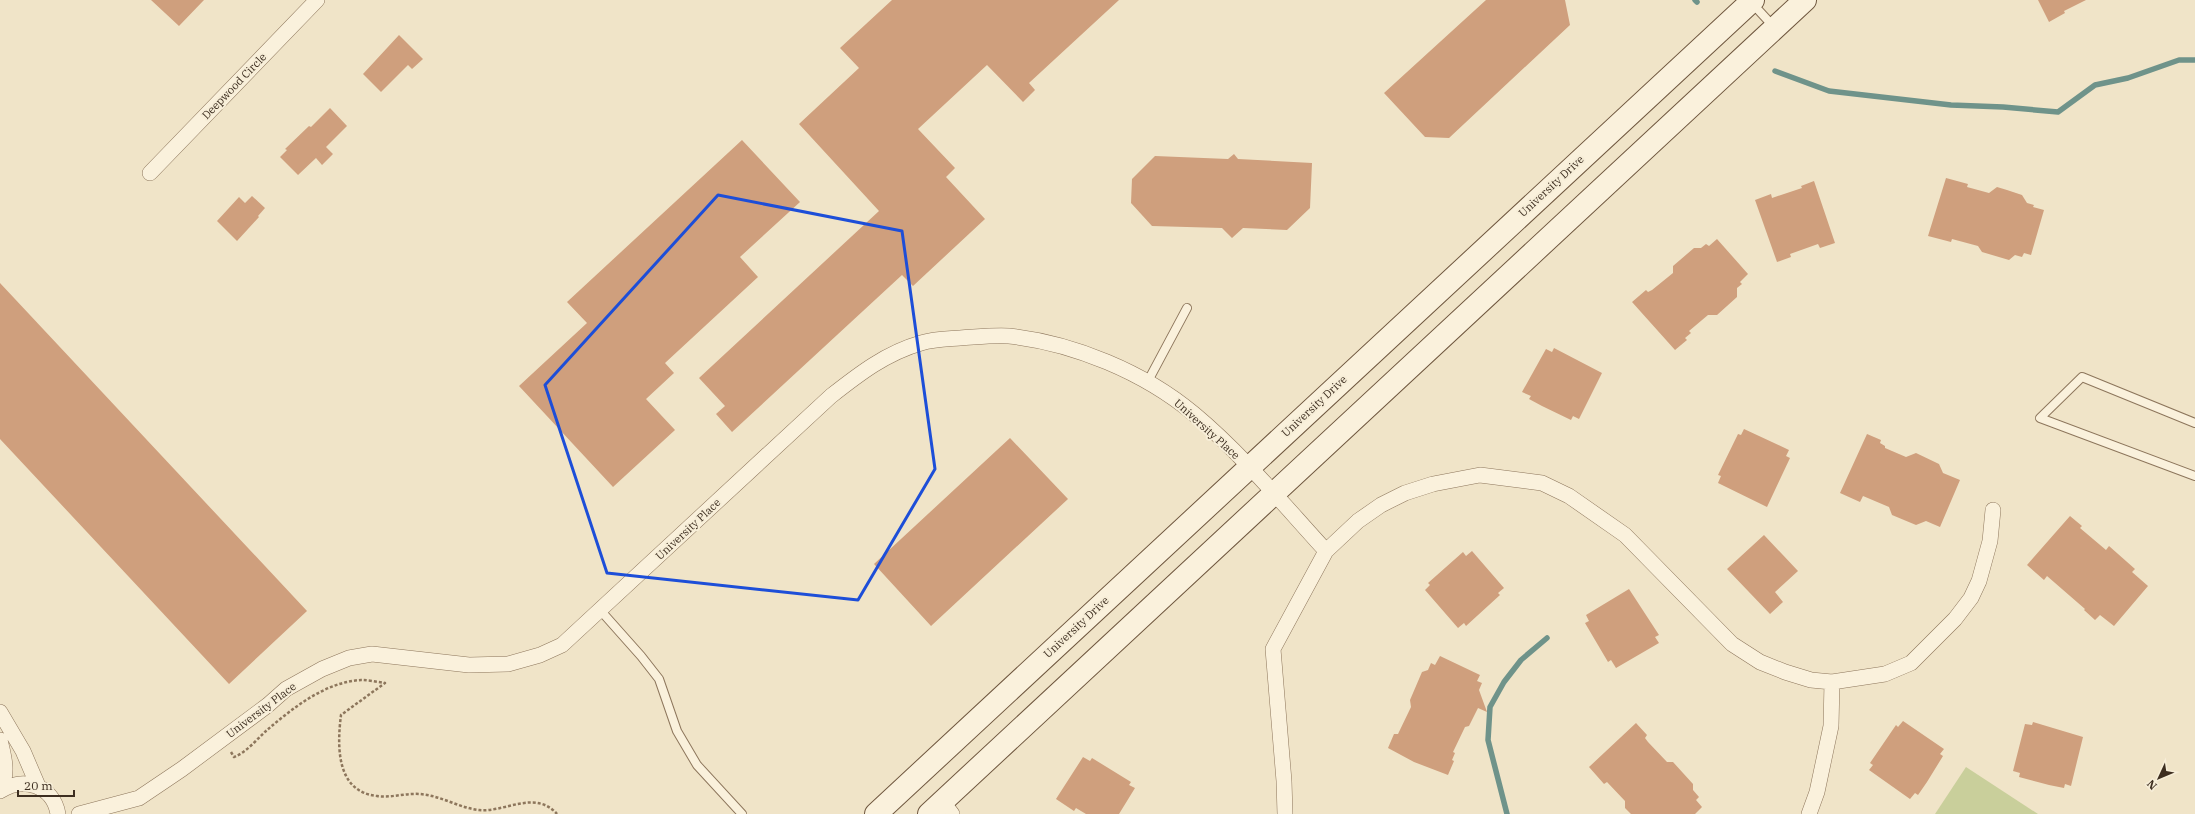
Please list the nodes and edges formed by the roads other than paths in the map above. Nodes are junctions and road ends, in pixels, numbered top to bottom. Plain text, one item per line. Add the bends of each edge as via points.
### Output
1 (318, 0) edge
2 (1805, 0) edge
3 (1751, 1) edge
4 (1775, 28) junction
5 (150, 173) dead end
6 (1187, 308) dead end
7 (1148, 381) junction
8 (2195, 423) edge
9 (1248, 467) junction
10 (2195, 476) edge
11 (1274, 494) junction
12 (1993, 510) dead end
13 (1326, 551) junction
14 (601, 611) junction
15 (1832, 682) junction
16 (0, 712) edge
17 (0, 740) edge
18 (38, 786) junction
19 (0, 791) edge
20 (941, 810) edge
21 (58, 814) edge
22 (79, 814) edge
23 (742, 814) edge
24 (876, 814) edge
25 (1285, 814) edge
26 (1808, 814) edge

1 - 5 street, Deepwood Circle
2 - 4 main road
3 - 4 lane
3 - 9 main road, University Drive
4 - 11 main road via 1406,368
6 - 7 lane
7 - 9 street, University Place via 1193,413
7 - 14 street, University Place via 1070,349 1009,336 922,343 887,357 857,376 798,426
8 - 10 lane via 2082,377 2040,418
9 - 11 street, University Place
9 - 24 main road, University Drive
11 - 13 street, University Place
11 - 20 main road
12 - 15 street via 1990,541 1980,581 1955,619 1911,663 1885,674
13 - 15 street via 1358,521 1381,505 1405,493 1433,484 1480,475 1542,483 1569,496 1625,536 1732,644 1760,662 1785,672 1810,680
13 - 25 street via 1273,649
14 - 22 street, University Place via 562,645 540,655 508,664 469,665 372,654 349,658 322,669 286,689 222,739 138,798
14 - 23 lane via 659,679 677,731 697,765
15 - 26 street via 1831,726 1817,792
16 - 18 street via 23,752
17 - 19 street via 6,772
18 - 19 street via 18,783
18 - 21 street via 53,799

